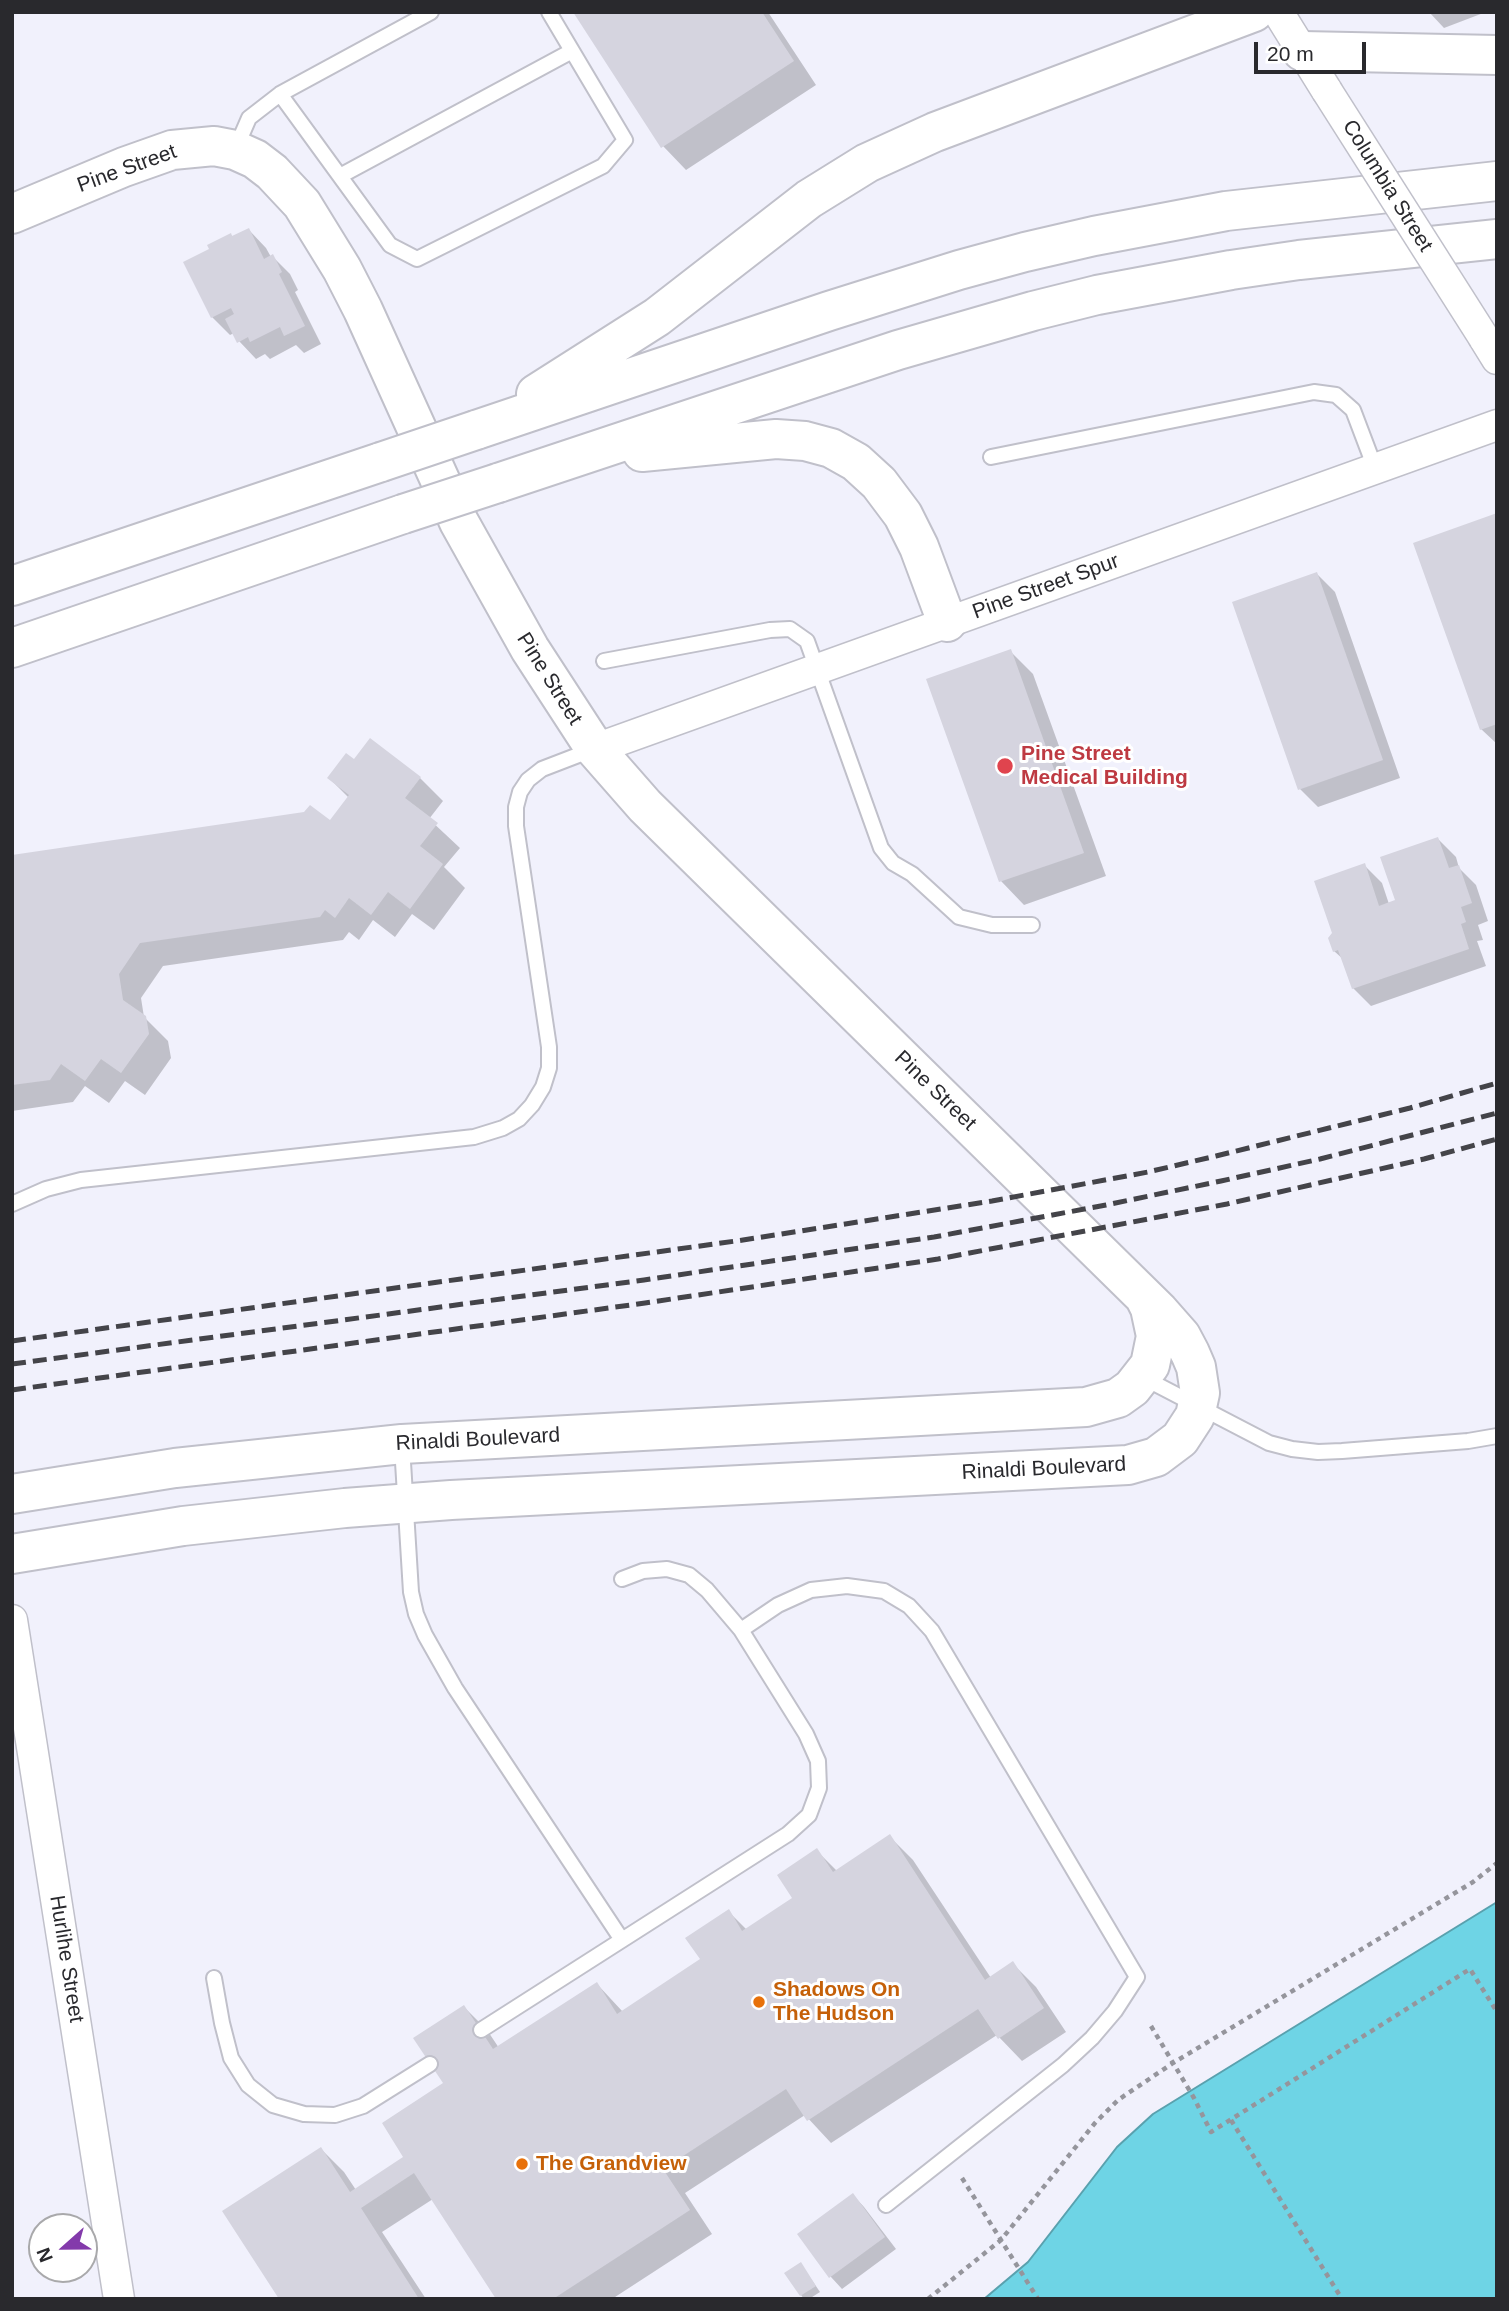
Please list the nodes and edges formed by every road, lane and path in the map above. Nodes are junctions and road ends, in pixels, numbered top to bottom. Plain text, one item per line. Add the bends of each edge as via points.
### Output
1 (431, 12) edge
2 (549, 12) edge
3 (1254, 12) edge
4 (1278, 12) edge
5 (572, 51) junction
6 (1302, 51) junction
7 (1497, 55) edge
8 (280, 94) junction
9 (235, 150) junction
10 (340, 176) junction
11 (1497, 181) edge
12 (12, 214) edge
13 (1497, 239) edge
14 (1490, 349) edge
15 (1497, 425) edge
16 (475, 430) junction
17 (991, 457) dead end
18 (1375, 468) junction
19 (534, 471) junction
20 (12, 586) edge
21 (947, 622) junction
22 (12, 648) edge
23 (604, 661) dead end
24 (818, 669) junction
25 (594, 749) junction
26 (1032, 925) dead end
27 (12, 1204) edge
28 (1144, 1296) junction
29 (1142, 1378) junction
30 (1198, 1407) junction
31 (1497, 1436) edge
32 (402, 1444) junction
33 (12, 1494) edge
34 (405, 1503) junction
35 (12, 1554) edge
36 (622, 1580) dead end
37 (12, 1620) edge
38 (741, 1630) junction
39 (1497, 1863) edge
40 (622, 1940) junction
41 (214, 1978) dead end
42 (1497, 2012) edge
43 (1151, 2026) dead end
44 (481, 2030) dead end
45 (1173, 2063) junction
46 (430, 2064) dead end
47 (1231, 2120) junction
48 (948, 2156) junction
49 (886, 2205) dead end
50 (1001, 2240) junction
51 (119, 2299) edge
52 (928, 2299) edge
53 (1038, 2299) edge
54 (1342, 2299) edge

1 - 8 lane
2 - 5 lane
3 - 16 main road via 935,132 867,163 808,199 657,317
4 - 6 street, Columbia Street
5 - 10 lane
5 - 10 lane via 625,140 603,166 417,259 390,245
6 - 7 main road
6 - 14 street, Columbia Street, bridge
8 - 9 lane via 249,118
8 - 10 lane
9 - 12 main road, Pine Street via 214,146 172,150
9 - 25 main road, Pine Street via 272,172 302,204 325,240 363,310 459,522 535,658
11 - 16 main road via 1226,211 1025,252 842,306
13 - 19 main road via 1299,260 1097,295 898,349
15 - 18 street, Pine Street Spur
16 - 20 main road, bridge
17 - 18 lane via 1314,392 1336,395 1353,410
18 - 21 street, Pine Street Spur
19 - 21 main road via 664,449 746,441 805,441 831,448 879,483 903,515
19 - 22 main road, bridge
21 - 24 street, Pine Street Spur
23 - 24 lane via 790,629 807,641
24 - 25 street, Pine Street Spur
24 - 26 lane via 881,848 892,863 912,874 958,917 992,925
25 - 27 lane via 542,769 528,780 516,807 549,1048 543,1087 519,1119 474,1137 81,1180
25 - 28 main road, Pine Street via 645,806
28 - 29 main road via 1156,1335 1150,1365
28 - 30 main road via 1190,1353 1199,1380
29 - 30 lane
29 - 32 main road, Rinaldi Boulevard via 1118,1398 1086,1407
30 - 31 lane via 1269,1443 1318,1452
30 - 34 main road, Rinaldi Boulevard via 1189,1427 1169,1448 1128,1465
32 - 33 main road, Rinaldi Boulevard via 187,1466
32 - 34 lane
34 - 35 main road, Rinaldi Boulevard via 207,1523
34 - 40 lane via 411,1592 425,1635 455,1688
36 - 38 lane via 643,1571 667,1569 689,1574
37 - 51 street, Hurlihe Street
38 - 40 lane via 818,1761 819,1788 809,1815 788,1834
38 - 48 lane via 811,1590 847,1586 884,1591 909,1606 932,1631 1137,1977 1092,2038
39 - 45 path via 1473,1882
40 - 44 lane
41 - 46 lane via 231,2058 248,2085 272,2105 304,2114 335,2115 363,2106
42 - 47 path via 1470,1969
43 - 45 path
45 - 47 path via 1210,2132
45 - 50 path via 1106,2112
47 - 54 path
48 - 49 lane
48 - 50 path
50 - 52 path
50 - 53 path

